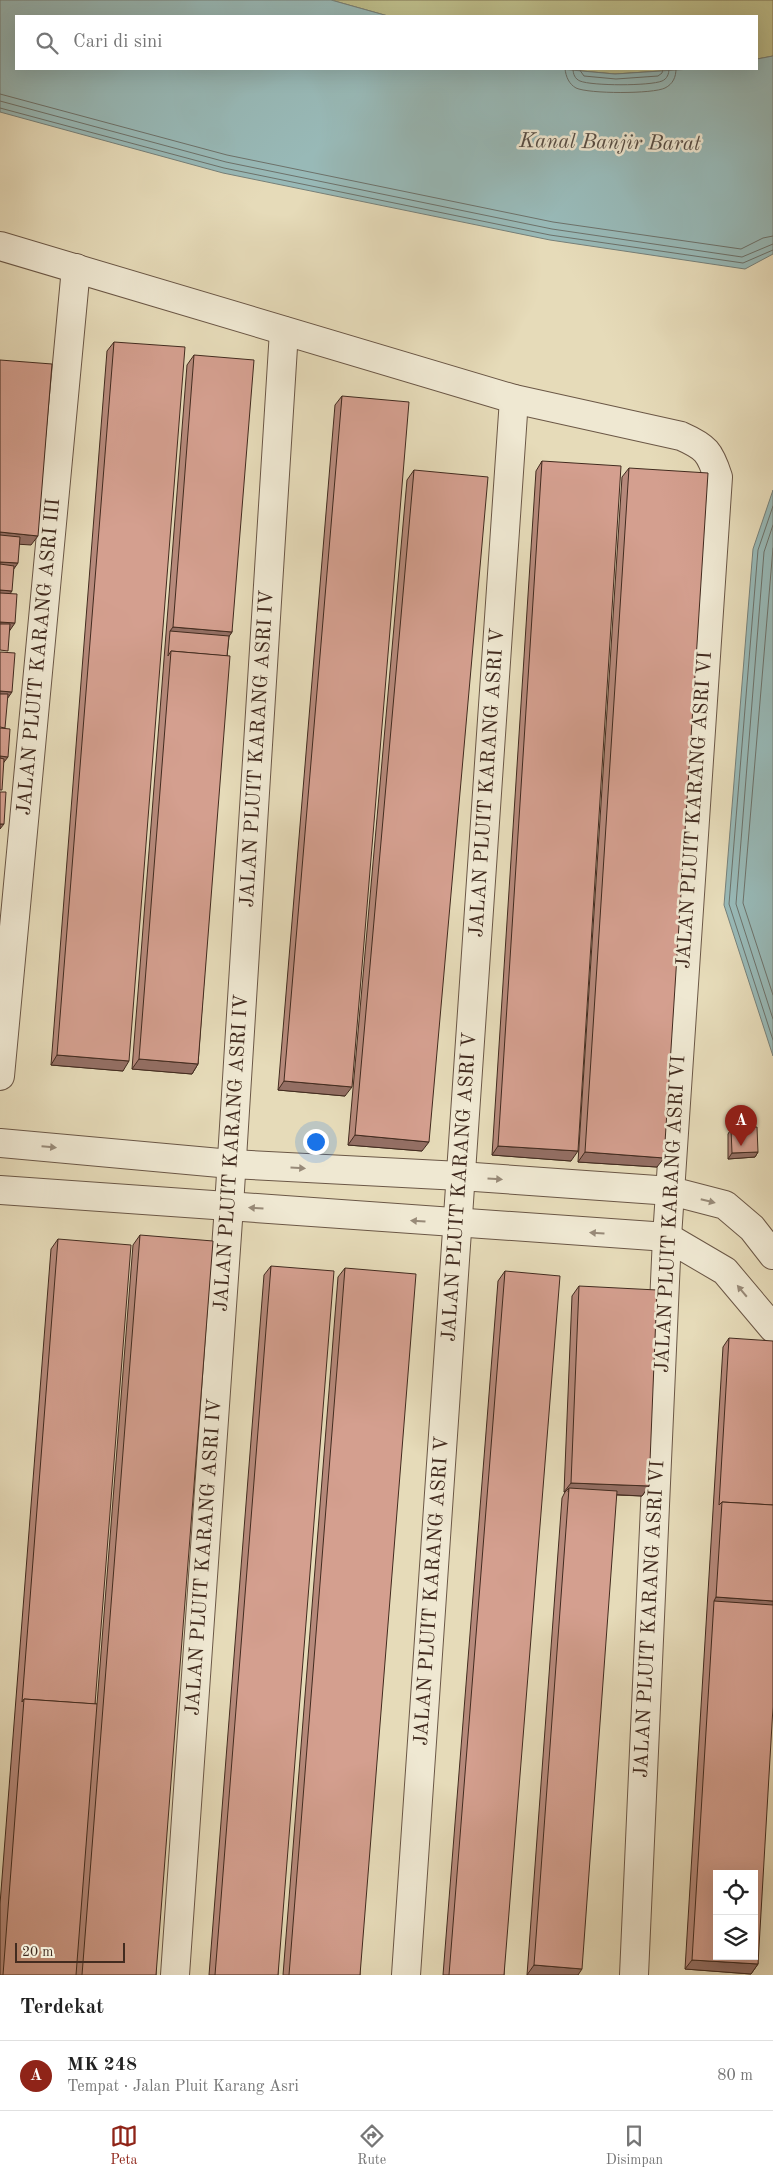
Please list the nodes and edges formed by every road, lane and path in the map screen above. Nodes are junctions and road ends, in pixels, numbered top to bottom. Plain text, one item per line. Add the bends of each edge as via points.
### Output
1 (0, 246) edge
2 (76, 268) junction
3 (284, 330) junction
4 (514, 399) junction
5 (0, 1076) edge
6 (0, 1143) edge
7 (231, 1164) junction
8 (460, 1176) junction
9 (0, 1190) edge
10 (671, 1191) junction
11 (229, 1206) junction
12 (456, 1224) junction
13 (668, 1237) junction
14 (773, 1255) edge
15 (773, 1328) edge
16 (175, 1975) edge
17 (406, 1975) edge
18 (634, 1975) edge

1 - 2 street
2 - 3 street
2 - 5 street, JALAN PLUIT KARANG ASRI III
3 - 4 street
3 - 7 street, JALAN PLUIT KARANG ASRI IV
4 - 8 street, JALAN PLUIT KARANG ASRI V
4 - 10 street, JALAN PLUIT KARANG ASRI VI via 681,436 711,455 718,478
6 -> 7 street
7 -> 8 street
7 - 11 street, JALAN PLUIT KARANG ASRI IV
8 -> 10 street
8 - 12 street, JALAN PLUIT KARANG ASRI V
9 - 11 street
10 - 13 street, JALAN PLUIT KARANG ASRI VI
10 -> 14 street via 725,1205 752,1228
12 -> 11 street
11 - 16 street, JALAN PLUIT KARANG ASRI IV
13 -> 12 street
12 - 17 street, JALAN PLUIT KARANG ASRI V
15 -> 13 street via 725,1272
13 - 18 street, JALAN PLUIT KARANG ASRI VI

